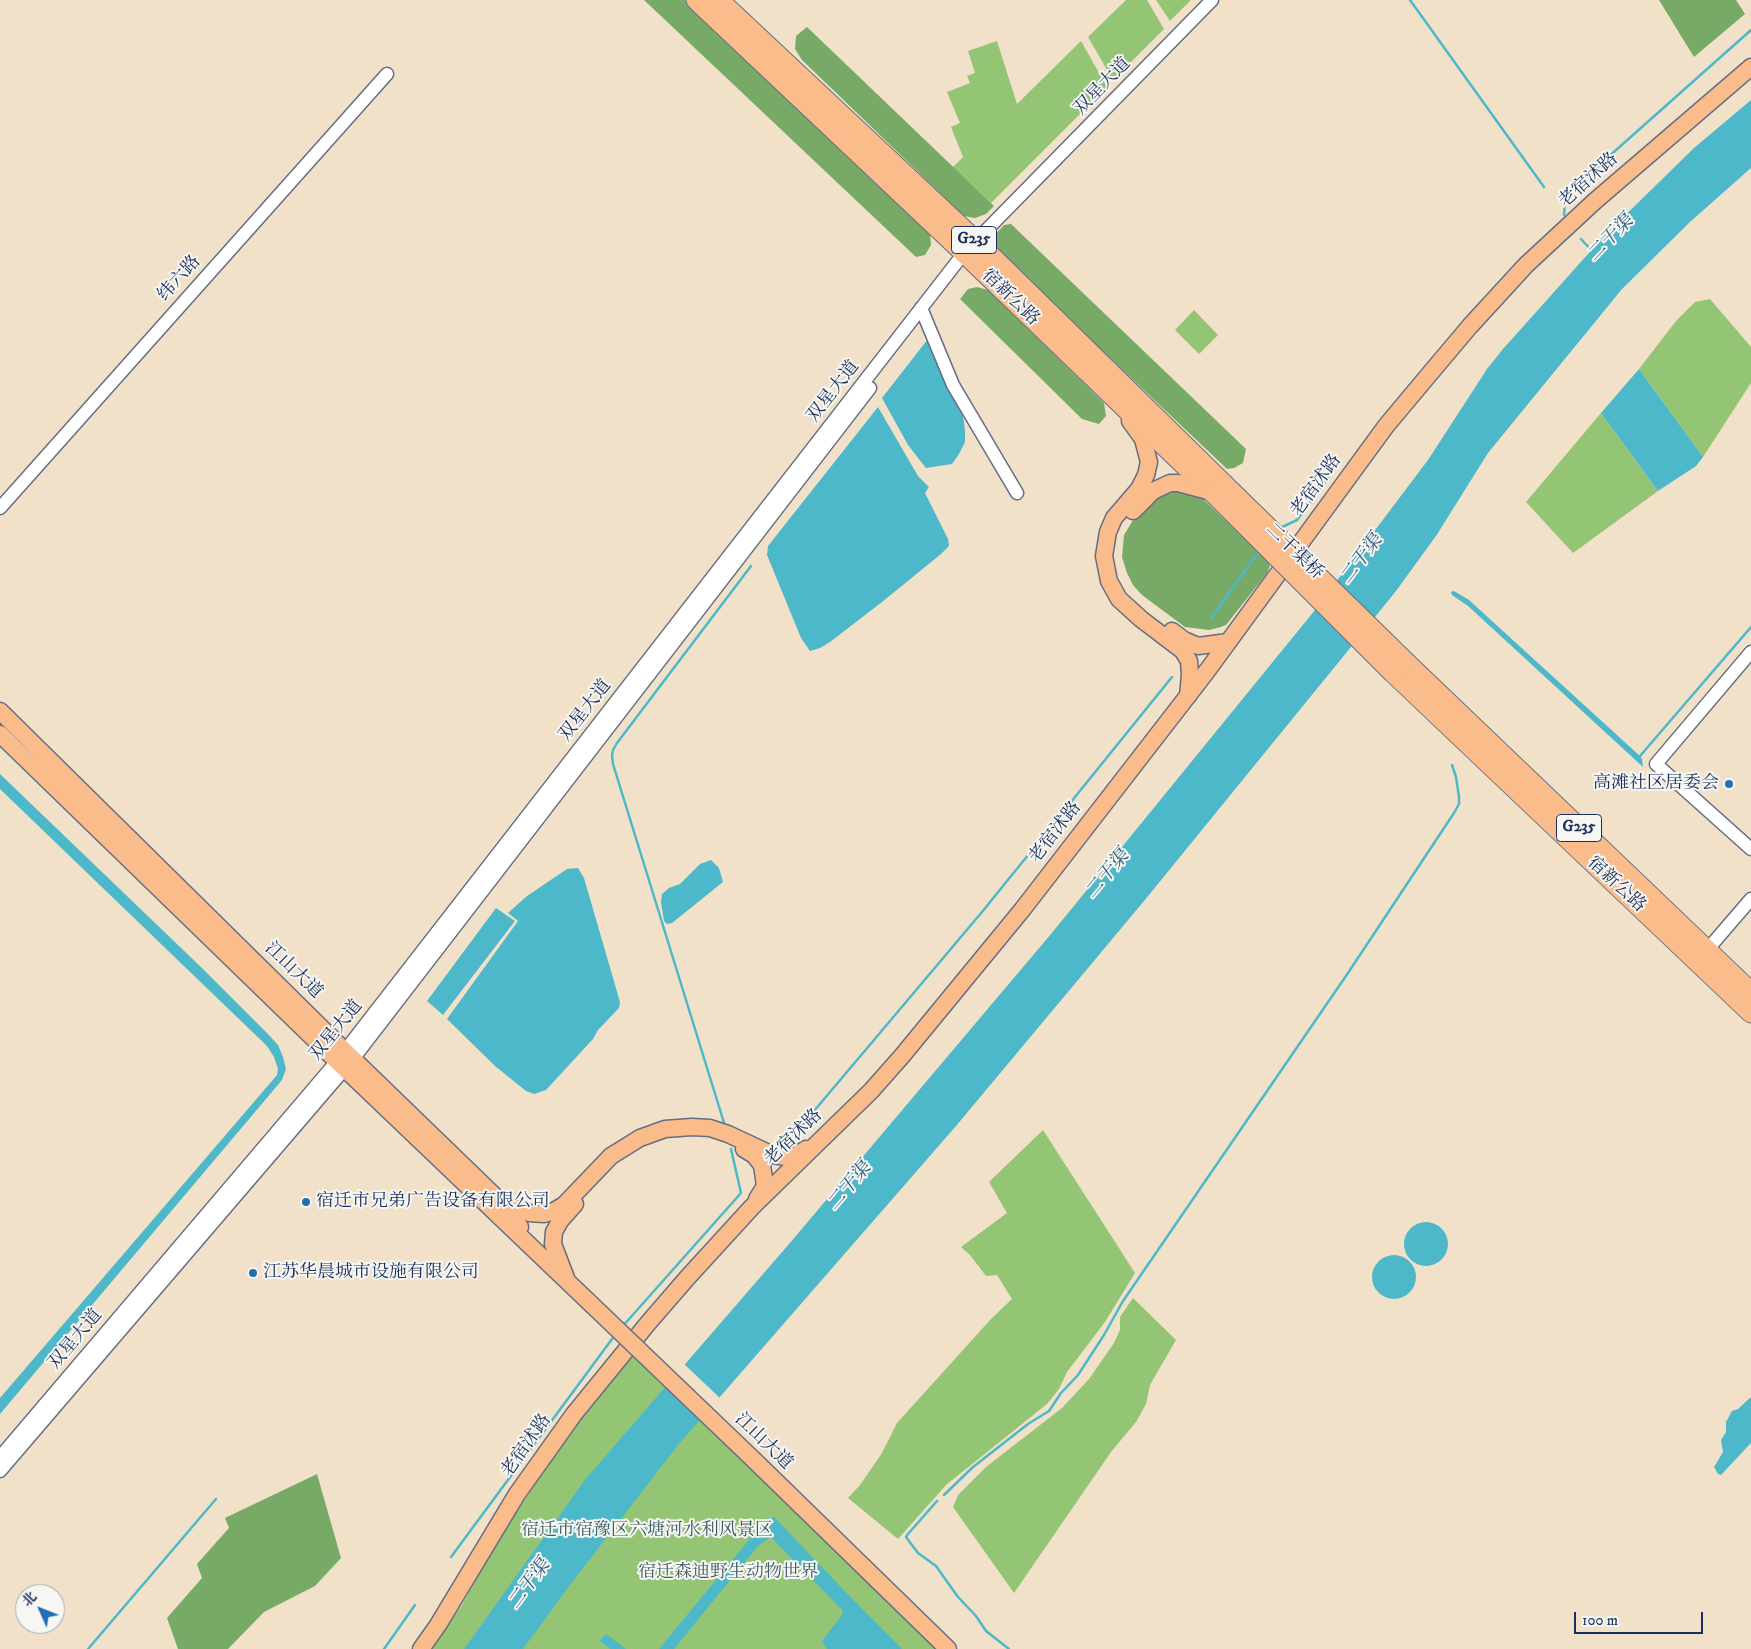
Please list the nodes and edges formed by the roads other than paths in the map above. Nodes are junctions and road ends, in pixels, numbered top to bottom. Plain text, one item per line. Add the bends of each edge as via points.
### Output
1 (696, 0) edge
2 (719, 0) edge
3 (1212, 0) edge
4 (1751, 67) edge
5 (387, 74) dead end
6 (973, 250) junction
7 (923, 313) junction
8 (1112, 397) junction
9 (1217, 490) junction
10 (1017, 493) dead end
11 (0, 508) edge
12 (1228, 642) junction
13 (1751, 652) edge
14 (1400, 668) joint
15 (1188, 696) junction
16 (0, 711) edge
17 (0, 734) edge
18 (1751, 849) edge
19 (1751, 899) edge
20 (1702, 956) junction
21 (1751, 992) edge
22 (1751, 1013) edge
23 (345, 1060) junction
24 (828, 1134) junction
25 (754, 1155) junction
26 (798, 1161) junction
27 (504, 1205) junction
28 (752, 1207) junction
29 (549, 1266) junction
30 (569, 1284) junction
31 (0, 1457) edge
32 (0, 1471) edge
33 (421, 1649) edge
34 (948, 1649) edge

1 - 6 highway, 宿新公路 / G235
2 - 6 highway, 宿新公路 / G235
3 - 6 street, 双星大道
4 - 12 main road, 老宿沭路 via 1526,264 1386,426
5 - 11 street, 纬六路
6 - 7 street, 双星大道
6 - 8 highway, 宿新公路 / G235
6 - 9 highway, 宿新公路 / G235
7 - 10 street via 953,385
7 - 23 street, 双星大道
8 - 9 highway, 宿新公路 / G235
8 - 15 main road via 1143,439 1149,462 1139,489 1114,518 1108,532 1104,556 1109,581 1120,599 1140,619 1183,651 1189,661
9 - 12 main road via 1178,483 1154,491 1123,524 1116,542 1115,566 1122,585 1135,604 1184,640 1198,646
9 - 14 highway, 二干渠桥 / G235, bridge
12 - 15 main road, 老宿沭路
13 - 18 street via 1656,764
14 - 20 highway, 宿新公路 / G235
15 - 24 main road, 老宿沭路 via 1016,918 902,1056
16 - 23 main road, 江山大道
17 - 23 main road, 江山大道
19 - 20 street
20 - 21 highway, 宿新公路 / G235
20 - 22 highway, 宿新公路 / G235
23 - 27 main road, 江山大道
23 - 29 main road, 江山大道
23 - 31 street, 双星大道
23 - 32 street, 双星大道
24 - 26 main road, 老宿沭路
24 - 27 main road via 796,1155 786,1157 772,1155 710,1128 665,1129 640,1138 611,1156 564,1205 554,1211 530,1213
25 - 26 main road via 778,1162
25 - 28 main road via 762,1165 765,1186
25 - 30 main road via 708,1134 686,1134 648,1143 619,1159 564,1216 554,1232 556,1255
26 - 28 main road, 老宿沭路
27 - 29 main road, 江山大道
28 - 33 main road, 老宿沭路 via 649,1322 574,1414 517,1494
29 - 30 main road, 江山大道
30 - 34 main road, 江山大道, bridge

